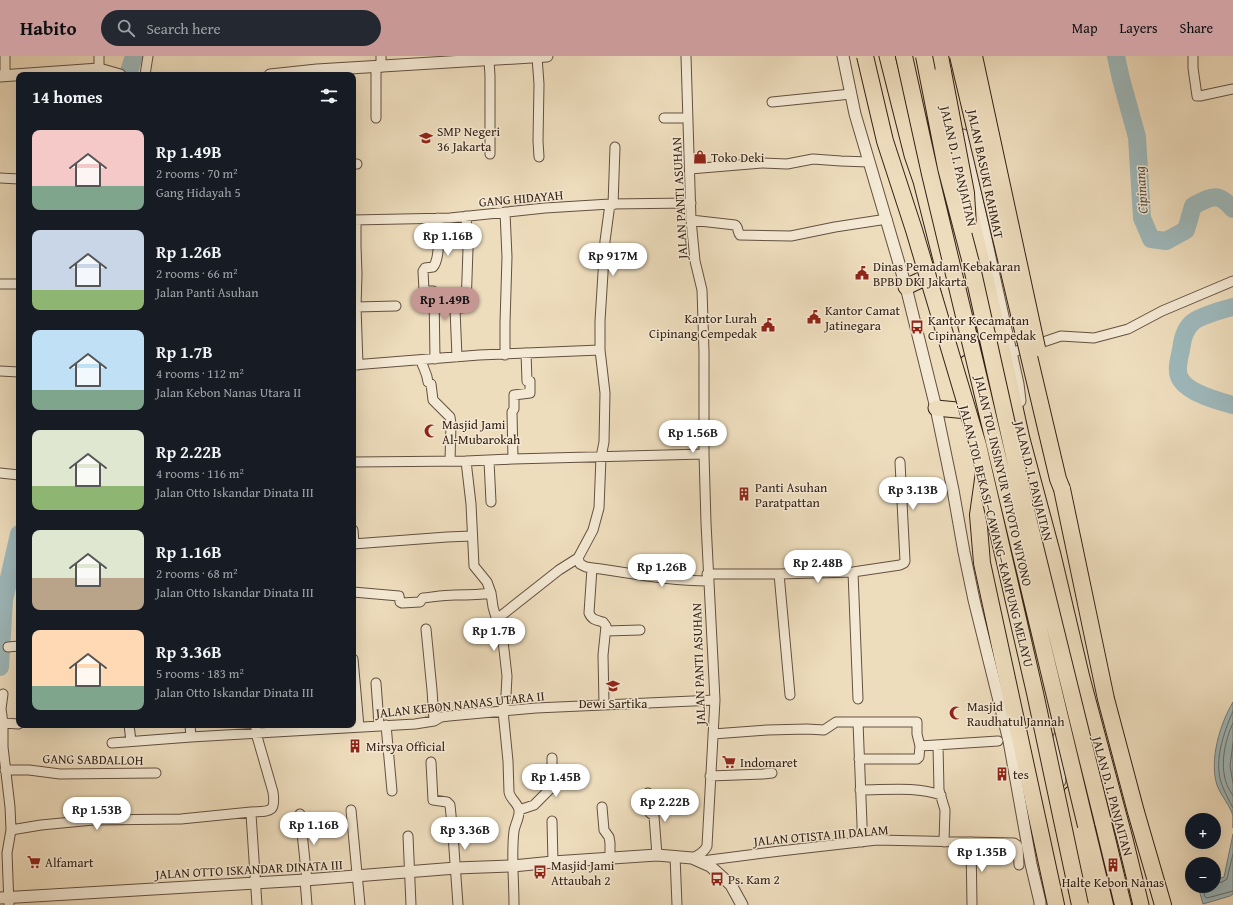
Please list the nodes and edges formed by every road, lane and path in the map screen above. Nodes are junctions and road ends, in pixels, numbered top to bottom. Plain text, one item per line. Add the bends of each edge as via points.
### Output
1 (5, 56) edge
2 (99, 56) edge
3 (148, 56) edge
4 (542, 56) edge
5 (686, 56) edge
6 (843, 56) edge
7 (865, 56) edge
8 (887, 56) edge
9 (900, 56) edge
10 (904, 56) edge
11 (924, 56) edge
12 (934, 56) edge
13 (940, 56) edge
14 (946, 56) edge
15 (958, 56) edge
16 (974, 56) edge
17 (1193, 56) edge
18 (489, 60) junction
19 (380, 63) edge
20 (99, 69) junction
21 (62, 72) edge
22 (108, 72) edge
23 (145, 72) edge
24 (324, 72) edge
25 (16, 75) edge
26 (3, 76) edge
27 (939, 81) junction
28 (906, 86) junction
29 (1233, 89) edge
30 (851, 94) junction
31 (772, 102) dead end
32 (376, 118) dead end
33 (664, 118) dead end
34 (687, 118) junction
35 (615, 147) dead end
36 (490, 154) dead end
37 (539, 156) dead end
38 (869, 162) junction
39 (690, 169) junction
40 (0, 178) edge
41 (16, 179) edge
42 (921, 181) junction
43 (691, 203) junction
44 (611, 204) junction
45 (505, 212) junction
46 (466, 216) junction
47 (438, 218) junction
48 (887, 219) junction
49 (356, 220) edge
50 (691, 220) junction
51 (356, 246) edge
52 (971, 263) junction
53 (944, 269) junction
54 (1233, 281) edge
55 (0, 284) edge
56 (16, 284) edge
57 (906, 287) junction
58 (356, 296) edge
59 (356, 296) edge
60 (396, 306) dead end
61 (356, 307) joint
62 (997, 326) junction
63 (961, 335) junction
64 (600, 350) junction
65 (526, 353) junction
66 (1011, 353) junction
67 (505, 355) junction
68 (457, 357) junction
69 (435, 359) junction
70 (421, 360) junction
71 (356, 365) edge
72 (0, 371) edge
73 (16, 372) edge
74 (936, 408) junction
75 (978, 412) junction
76 (1022, 439) junction
77 (987, 450) junction
78 (704, 454) junction
79 (601, 457) junction
80 (513, 459) junction
81 (450, 461) junction
82 (466, 461) junction
83 (489, 461) junction
84 (356, 462) edge
85 (900, 462) dead end
86 (0, 473) edge
87 (16, 474) edge
88 (1062, 488) junction
89 (491, 502) dead end
90 (472, 536) junction
91 (356, 544) edge
92 (578, 558) junction
93 (592, 568) junction
94 (853, 572) junction
95 (779, 574) junction
96 (708, 578) junction
97 (356, 592) edge
98 (491, 593) junction
99 (497, 619) junction
100 (426, 629) dead end
101 (640, 630) dead end
102 (606, 631) junction
103 (16, 646) edge
104 (8, 647) dead end
105 (376, 684) dead end
106 (356, 693) edge
107 (3, 694) dead end
108 (790, 695) dead end
109 (858, 699) dead end
110 (715, 700) junction
111 (604, 704) junction
112 (503, 711) junction
113 (434, 721) junction
114 (858, 722) junction
115 (3, 723) junction
116 (16, 724) edge
117 (382, 726) junction
118 (356, 727) edge
119 (359, 727) junction
120 (129, 728) edge
121 (190, 728) edge
122 (308, 728) edge
123 (256, 729) edge
124 (713, 734) junction
125 (192, 737) junction
126 (1059, 737) junction
127 (131, 741) junction
128 (998, 741) dead end
129 (112, 743) dead end
130 (938, 745) junction
131 (920, 746) junction
132 (552, 758) dead end
133 (859, 759) junction
134 (431, 762) dead end
135 (5, 770) junction
136 (156, 773) dead end
137 (772, 773) dead end
138 (710, 776) junction
139 (392, 790) dead end
140 (860, 790) junction
141 (648, 793) dead end
142 (941, 794) junction
143 (602, 807) dead end
144 (351, 810) dead end
145 (519, 810) junction
146 (251, 812) junction
147 (300, 814) dead end
148 (552, 821) dead end
149 (11, 830) junction
150 (408, 836) dead end
151 (862, 842) junction
152 (944, 842) junction
153 (971, 842) junction
154 (657, 855) junction
155 (675, 856) junction
156 (610, 858) junction
157 (697, 860) junction
158 (553, 862) junction
159 (1019, 865) dead end
160 (513, 866) junction
161 (456, 868) junction
162 (410, 873) junction
163 (358, 876) junction
164 (306, 880) junction
165 (256, 883) junction
166 (6, 900) edge
167 (1045, 904) edge
168 (257, 905) edge
169 (307, 905) edge
170 (360, 905) edge
171 (411, 905) edge
172 (458, 905) edge
173 (514, 905) edge
174 (678, 905) edge
175 (742, 905) edge
176 (972, 905) edge
177 (1080, 905) edge
178 (1084, 905) edge
179 (1095, 905) edge
180 (1105, 905) edge
181 (1123, 905) edge
182 (1141, 905) edge
183 (1164, 905) edge

1 - 26 street
2 - 20 street
3 - 23 street
4 - 18 street
4 - 37 street via 539,84
5 - 34 street, JALAN PANTI ASUHAN
6 - 30 street
7 - 177 highway, JALAN TOL BEKASI–CAWANG–KAMPUNG MELAYU, bridge via 885,141 978,445
8 - 42 highway
9 - 28 highway
10 - 180 highway, JALAN TOL INSINYUR WIYOTO WIYONO, bridge
11 - 52 highway, JALAN TOL INSINYUR WIYOTO WIYONO, bridge via 946,168
12 - 27 highway, JALAN D. I. PANJAITAN
13 - 52 highway, bridge via 966,193
14 - 66 street, JALAN BASUKI RAHMAT
15 - 88 highway, bridge via 1058,480
16 - 88 highway, bridge via 1034,331
17 - 29 street via 1197,96
18 - 19 street
18 - 36 street
19 - 24 street
19 - 32 street
20 - 21 street
20 - 22 street
25 - 26 street
27 - 28 highway via 922,79
27 - 62 highway, JALAN D. I. PANJAITAN
28 - 42 highway via 919,149
30 - 31 street
30 - 38 street
33 - 34 street
34 - 39 street, JALAN PANTI ASUHAN
35 - 44 street
38 - 39 street via 813,158 787,164 762,163
38 - 48 street
39 - 43 street, JALAN PANTI ASUHAN
40 - 41 street
42 - 53 highway
43 - 44 street, GANG HIDAYAH
43 - 50 street, JALAN PANTI ASUHAN
44 - 45 street, GANG HIDAYAH
44 - 64 street via 605,241
45 - 46 street, GANG HIDAYAH
45 - 67 street
46 - 47 street, GANG HIDAYAH
46 - 68 street via 466,307 454,308
47 - 49 street, GANG HIDAYAH
47 - 69 street via 436,263 424,270 424,291 434,293
48 - 50 street via 792,236 740,235 735,225
48 - 57 street
50 - 78 street, JALAN PANTI ASUHAN via 695,261 702,290
51 - 58 street
52 - 181 highway, JALAN TOL INSINYUR WIYOTO WIYONO, bridge via 1027,514
53 - 57 highway
53 - 63 highway
54 - 66 street via 1162,311 1128,329 1094,338 1061,336
55 - 56 street
57 - 74 street
59 - 61 street
60 - 61 street
62 - 63 highway via 987,314 973,314 964,321
62 - 76 highway, JALAN D. I. PANJAITAN
63 - 75 highway
64 - 65 street
64 - 79 street via 605,393 604,442
65 - 67 street
65 - 80 street via 530,393 514,396
66 - 76 street, JALAN BASUKI RAHMAT via 1018,384 1024,432
67 - 68 street
68 - 69 street
69 - 70 street
70 - 71 street
70 - 81 street via 431,384 432,400 450,417
72 - 73 street
74 - 75 highway
74 - 167 street via 974,600 1009,741 1031,864
75 - 77 highway
76 - 182 highway, JALAN D. I. PANJAITAN
77 - 126 highway
77 - 167 highway via 978,515 982,563
78 - 79 street
78 - 96 street, JALAN PANTI ASUHAN
79 - 80 street
79 - 92 street via 599,508 593,530
80 - 83 street
81 - 82 street
81 - 84 street
82 - 83 street
82 - 90 street
83 - 89 street
85 - 94 street via 905,561 900,565
86 - 87 street
88 - 183 highway via 1106,699
90 - 91 street
90 - 98 street via 474,566 486,580
92 - 93 street via 581,565
92 - 99 street
93 - 96 street via 696,581
93 - 102 street via 589,613 594,620 605,623
94 - 95 street
94 - 109 street
95 - 96 street
95 - 108 street
96 - 110 street, JALAN PANTI ASUHAN
97 - 98 street via 399,596 402,603 420,602 423,598 431,597
98 - 99 street
99 - 112 street via 503,640 507,676
100 - 113 street
101 - 102 street
102 - 111 street via 603,656
103 - 104 street
105 - 117 street
106 - 119 street
107 - 115 street
110 - 111 street, JALAN KEBON NANAS UTARA II
110 - 124 street, JALAN PANTI ASUHAN
111 - 112 street, JALAN KEBON NANAS UTARA II
112 - 113 street, JALAN KEBON NANAS UTARA II via 441,717
112 - 145 street via 510,796
113 - 117 street, JALAN KEBON NANAS UTARA II
114 - 124 street via 836,722 824,730 767,730
114 - 131 street via 917,722
114 - 133 street
115 - 116 street
115 - 135 street
117 - 119 street, JALAN KEBON NANAS UTARA II
117 - 139 street
118 - 119 street, JALAN KEBON NANAS UTARA II
120 - 127 street
121 - 125 street
122 - 123 street, JALAN KEBON NANAS UTARA II
123 - 125 street, JALAN KEBON NANAS UTARA II
123 - 146 street via 274,801 268,811
124 - 138 street, JALAN PANTI ASUHAN
125 - 127 street, JALAN KEBON NANAS UTARA II
126 - 178 street via 1057,748 1061,799
126 - 179 highway
127 - 129 street, JALAN KEBON NANAS UTARA II
128 - 130 street
130 - 131 street
130 - 142 street
131 - 133 street via 917,759
132 - 145 street via 550,789 534,805
133 - 140 street
134 - 161 street via 433,800 448,802 450,805
135 - 136 street, GANG SABDALLOH via 60,774
135 - 149 street
137 - 138 street
138 - 157 street, JALAN PANTI ASUHAN via 706,848 696,857
140 - 142 street via 912,789
140 - 151 street
141 - 154 street via 650,813 654,816
142 - 152 street via 945,810
143 - 156 street via 604,830 610,843
144 - 163 street
145 - 160 street via 514,830
146 - 149 street via 181,819 93,820
146 - 165 street
147 - 164 street
148 - 158 street
149 - 166 street via 7,853
150 - 162 street
151 - 152 street, JALAN OTISTA III DALAM
151 - 157 street, JALAN OTISTA III DALAM
152 - 153 street, JALAN OTISTA III DALAM
153 - 159 street, JALAN OTISTA III DALAM via 1017,844
153 - 176 street
154 - 155 street, JALAN OTTO ISKANDAR DINATA III
154 - 156 street, JALAN OTTO ISKANDAR DINATA III
155 - 157 street, JALAN OTTO ISKANDAR DINATA III
155 - 174 street
156 - 158 street, JALAN OTTO ISKANDAR DINATA III
157 - 175 street via 710,866 728,882
158 - 160 street, JALAN OTTO ISKANDAR DINATA III
160 - 161 street, JALAN OTTO ISKANDAR DINATA III
160 - 173 street
161 - 162 street, JALAN OTTO ISKANDAR DINATA III
161 - 172 street
162 - 163 street, JALAN OTTO ISKANDAR DINATA III
162 - 171 street
163 - 164 street, JALAN OTTO ISKANDAR DINATA III
163 - 170 street
164 - 165 street, JALAN OTTO ISKANDAR DINATA III
164 - 169 street
165 - 166 street, JALAN OTTO ISKANDAR DINATA III
165 - 168 street

